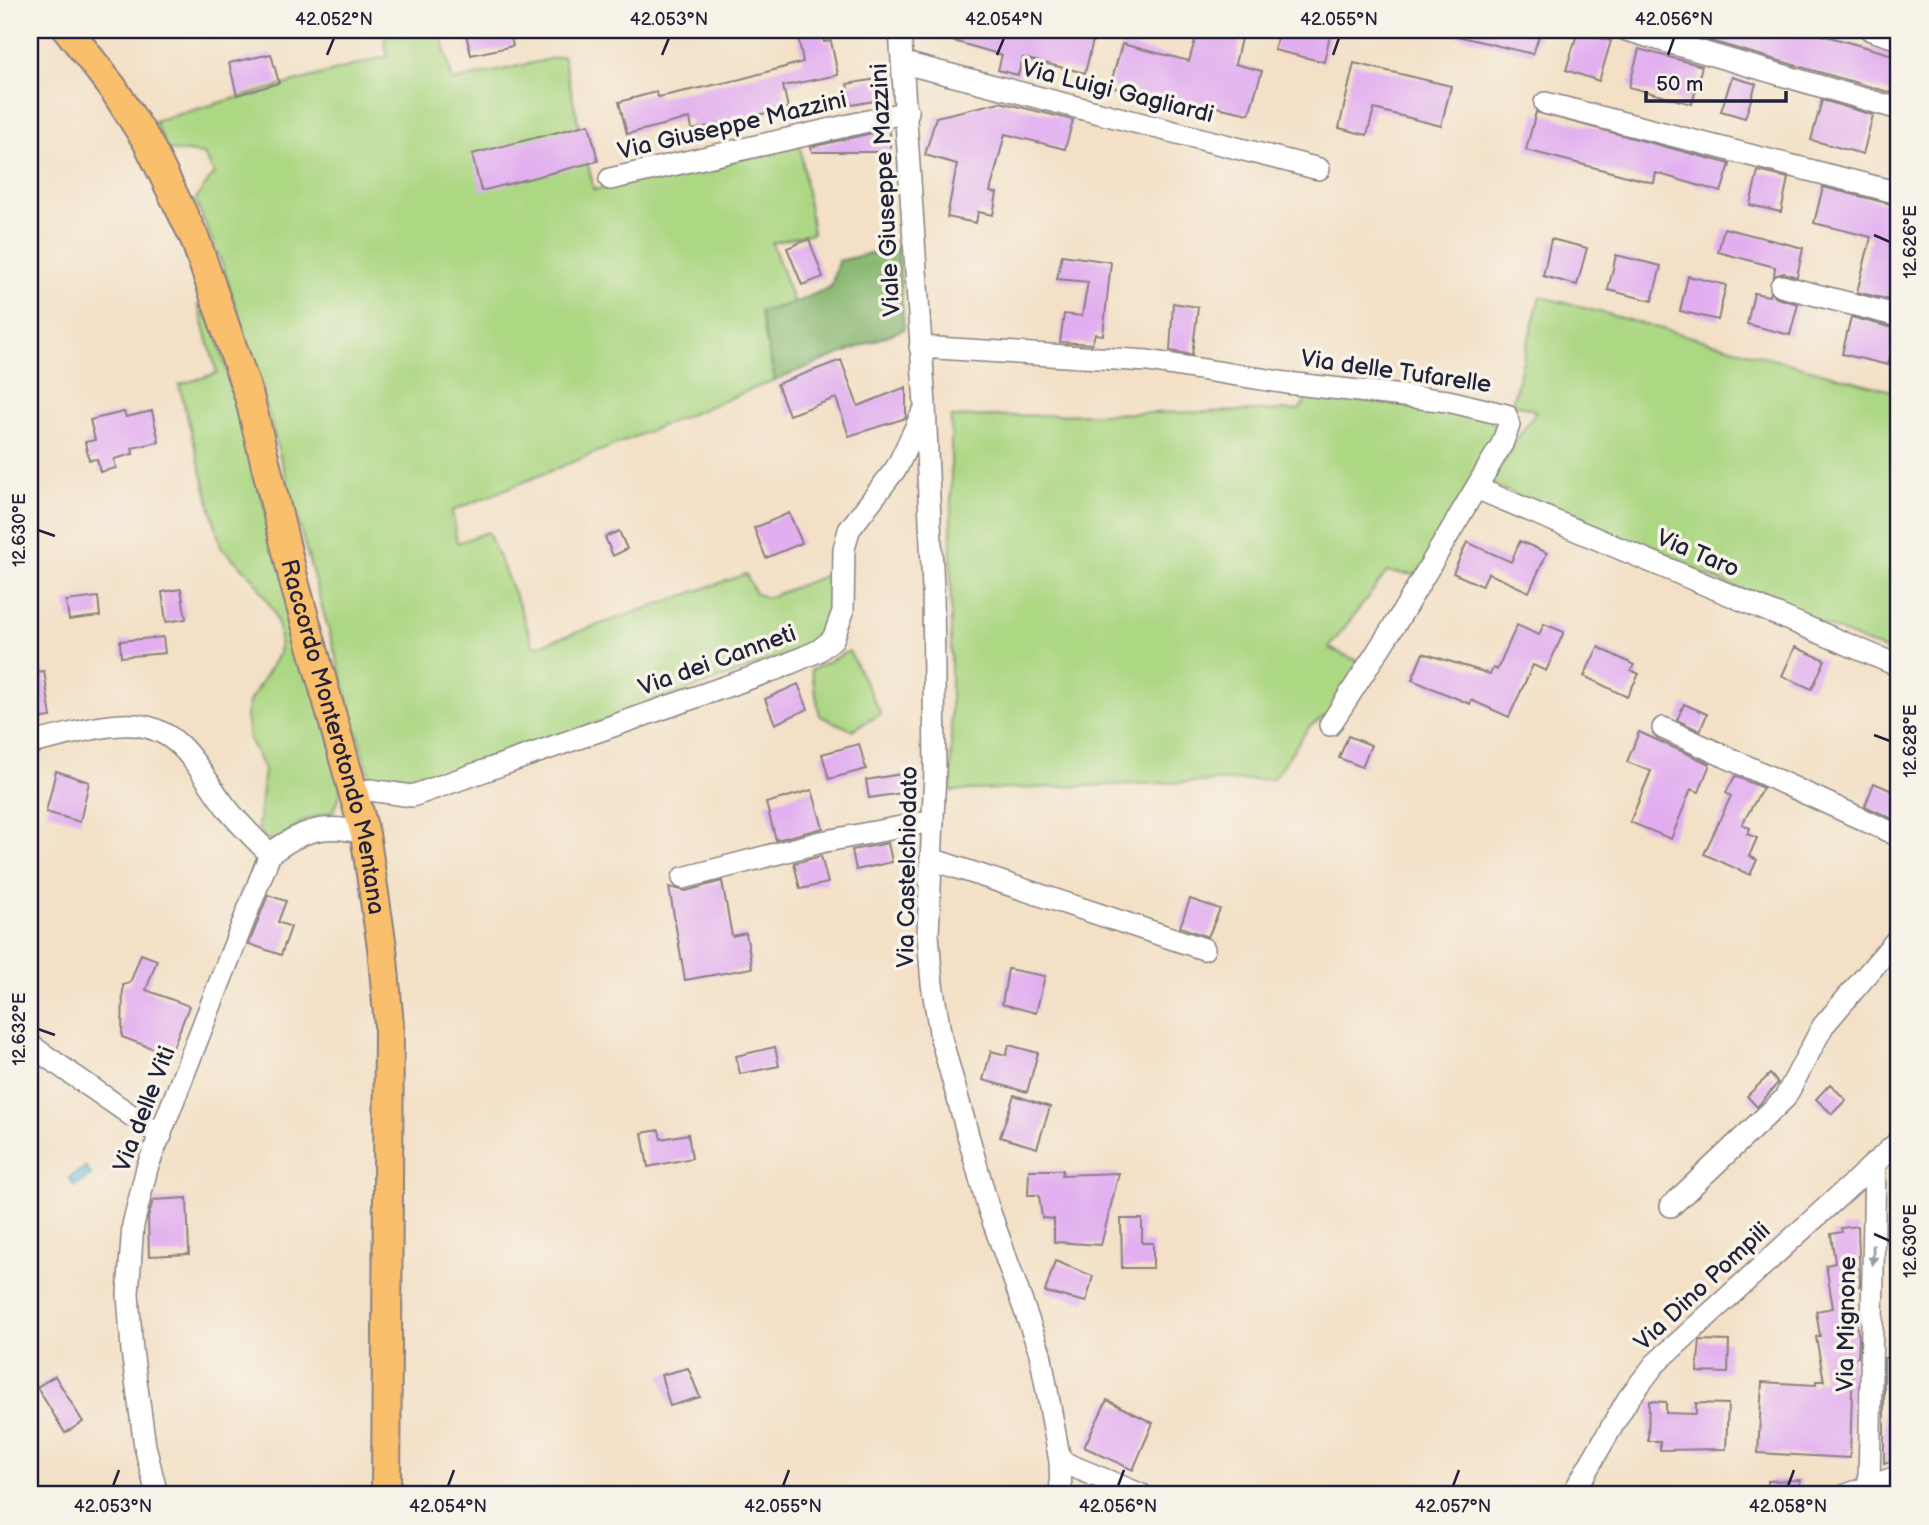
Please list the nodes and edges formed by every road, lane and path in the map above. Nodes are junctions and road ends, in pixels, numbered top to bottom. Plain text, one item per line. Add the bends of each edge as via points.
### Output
1 (68, 30) edge
2 (900, 30) edge
3 (1626, 30) edge
4 (1871, 30) edge
5 (1899, 39) edge
6 (904, 63) junction
7 (1545, 103) dead end
8 (1899, 109) edge
9 (908, 112) junction
10 (1319, 169) dead end
11 (610, 179) dead end
12 (1899, 193) edge
13 (1781, 286) dead end
14 (1899, 316) edge
15 (920, 347) junction
16 (925, 405) junction
17 (1476, 488) junction
18 (1899, 666) edge
19 (1330, 725) dead end
20 (1663, 728) dead end
21 (30, 743) edge
22 (370, 790) dead end
23 (933, 821) junction
24 (365, 834) junction
25 (1899, 835) edge
26 (270, 854) junction
27 (931, 859) junction
28 (683, 878) dead end
29 (1899, 937) edge
30 (1204, 949) dead end
31 (30, 1045) edge
32 (161, 1136) junction
33 (1899, 1141) edge
34 (1875, 1162) junction
35 (1671, 1206) dead end
36 (1060, 1461) junction
37 (1899, 1476) edge
38 (1869, 1486) junction
39 (157, 1495) edge
40 (386, 1495) edge
41 (1061, 1495) edge
42 (1142, 1495) edge
43 (1572, 1495) edge
44 (1846, 1495) edge

1 - 24 main road, Raccordo Monterotondo Mentana via 142,134 195,239 249,396 295,585
2 - 6 street, Viale Giuseppe Mazzini
3 - 8 street
4 - 5 street
6 - 9 street, Viale Giuseppe Mazzini
6 - 10 street, Via Luigi Gagliardi
7 - 12 street
9 - 11 street, Via Giuseppe Mazzini
9 - 15 street, Viale Giuseppe Mazzini
13 - 14 street
15 - 16 street, Via Castelchiodato
15 - 17 street, Via delle Tufarelle via 1149,361 1493,410 1506,415 1509,425
16 - 22 street, Via dei Canneti via 897,467 849,530 841,620 824,647 779,668 412,796
16 - 23 street, Via Castelchiodato via 933,590
17 - 18 street, Via Taro
17 - 19 street, Via delle Tufarelle
20 - 25 street
21 - 26 street via 120,726 165,733 186,750 231,813
23 - 27 street, Via Castelchiodato
23 - 28 street via 821,842
24 - 26 street via 340,828 314,829 293,836
24 - 40 main road, Raccordo Monterotondo Mentana via 389,1026
26 - 32 street, Via delle Viti
27 - 30 street
27 - 36 street, Via Castelchiodato via 929,953 941,1038 988,1207 1040,1353
29 - 35 street via 1823,1026 1785,1098
31 - 32 street
32 - 39 street, Via delle Viti via 147,1168 133,1224 128,1294 138,1399
33 - 34 street, Via Dino Pompili
34 -> 38 street, Via Mignone
34 - 43 street, Via Dino Pompili via 1661,1358 1628,1399
36 - 41 street, Via Castelchiodato
36 - 42 street
37 - 38 street
38 - 44 street

